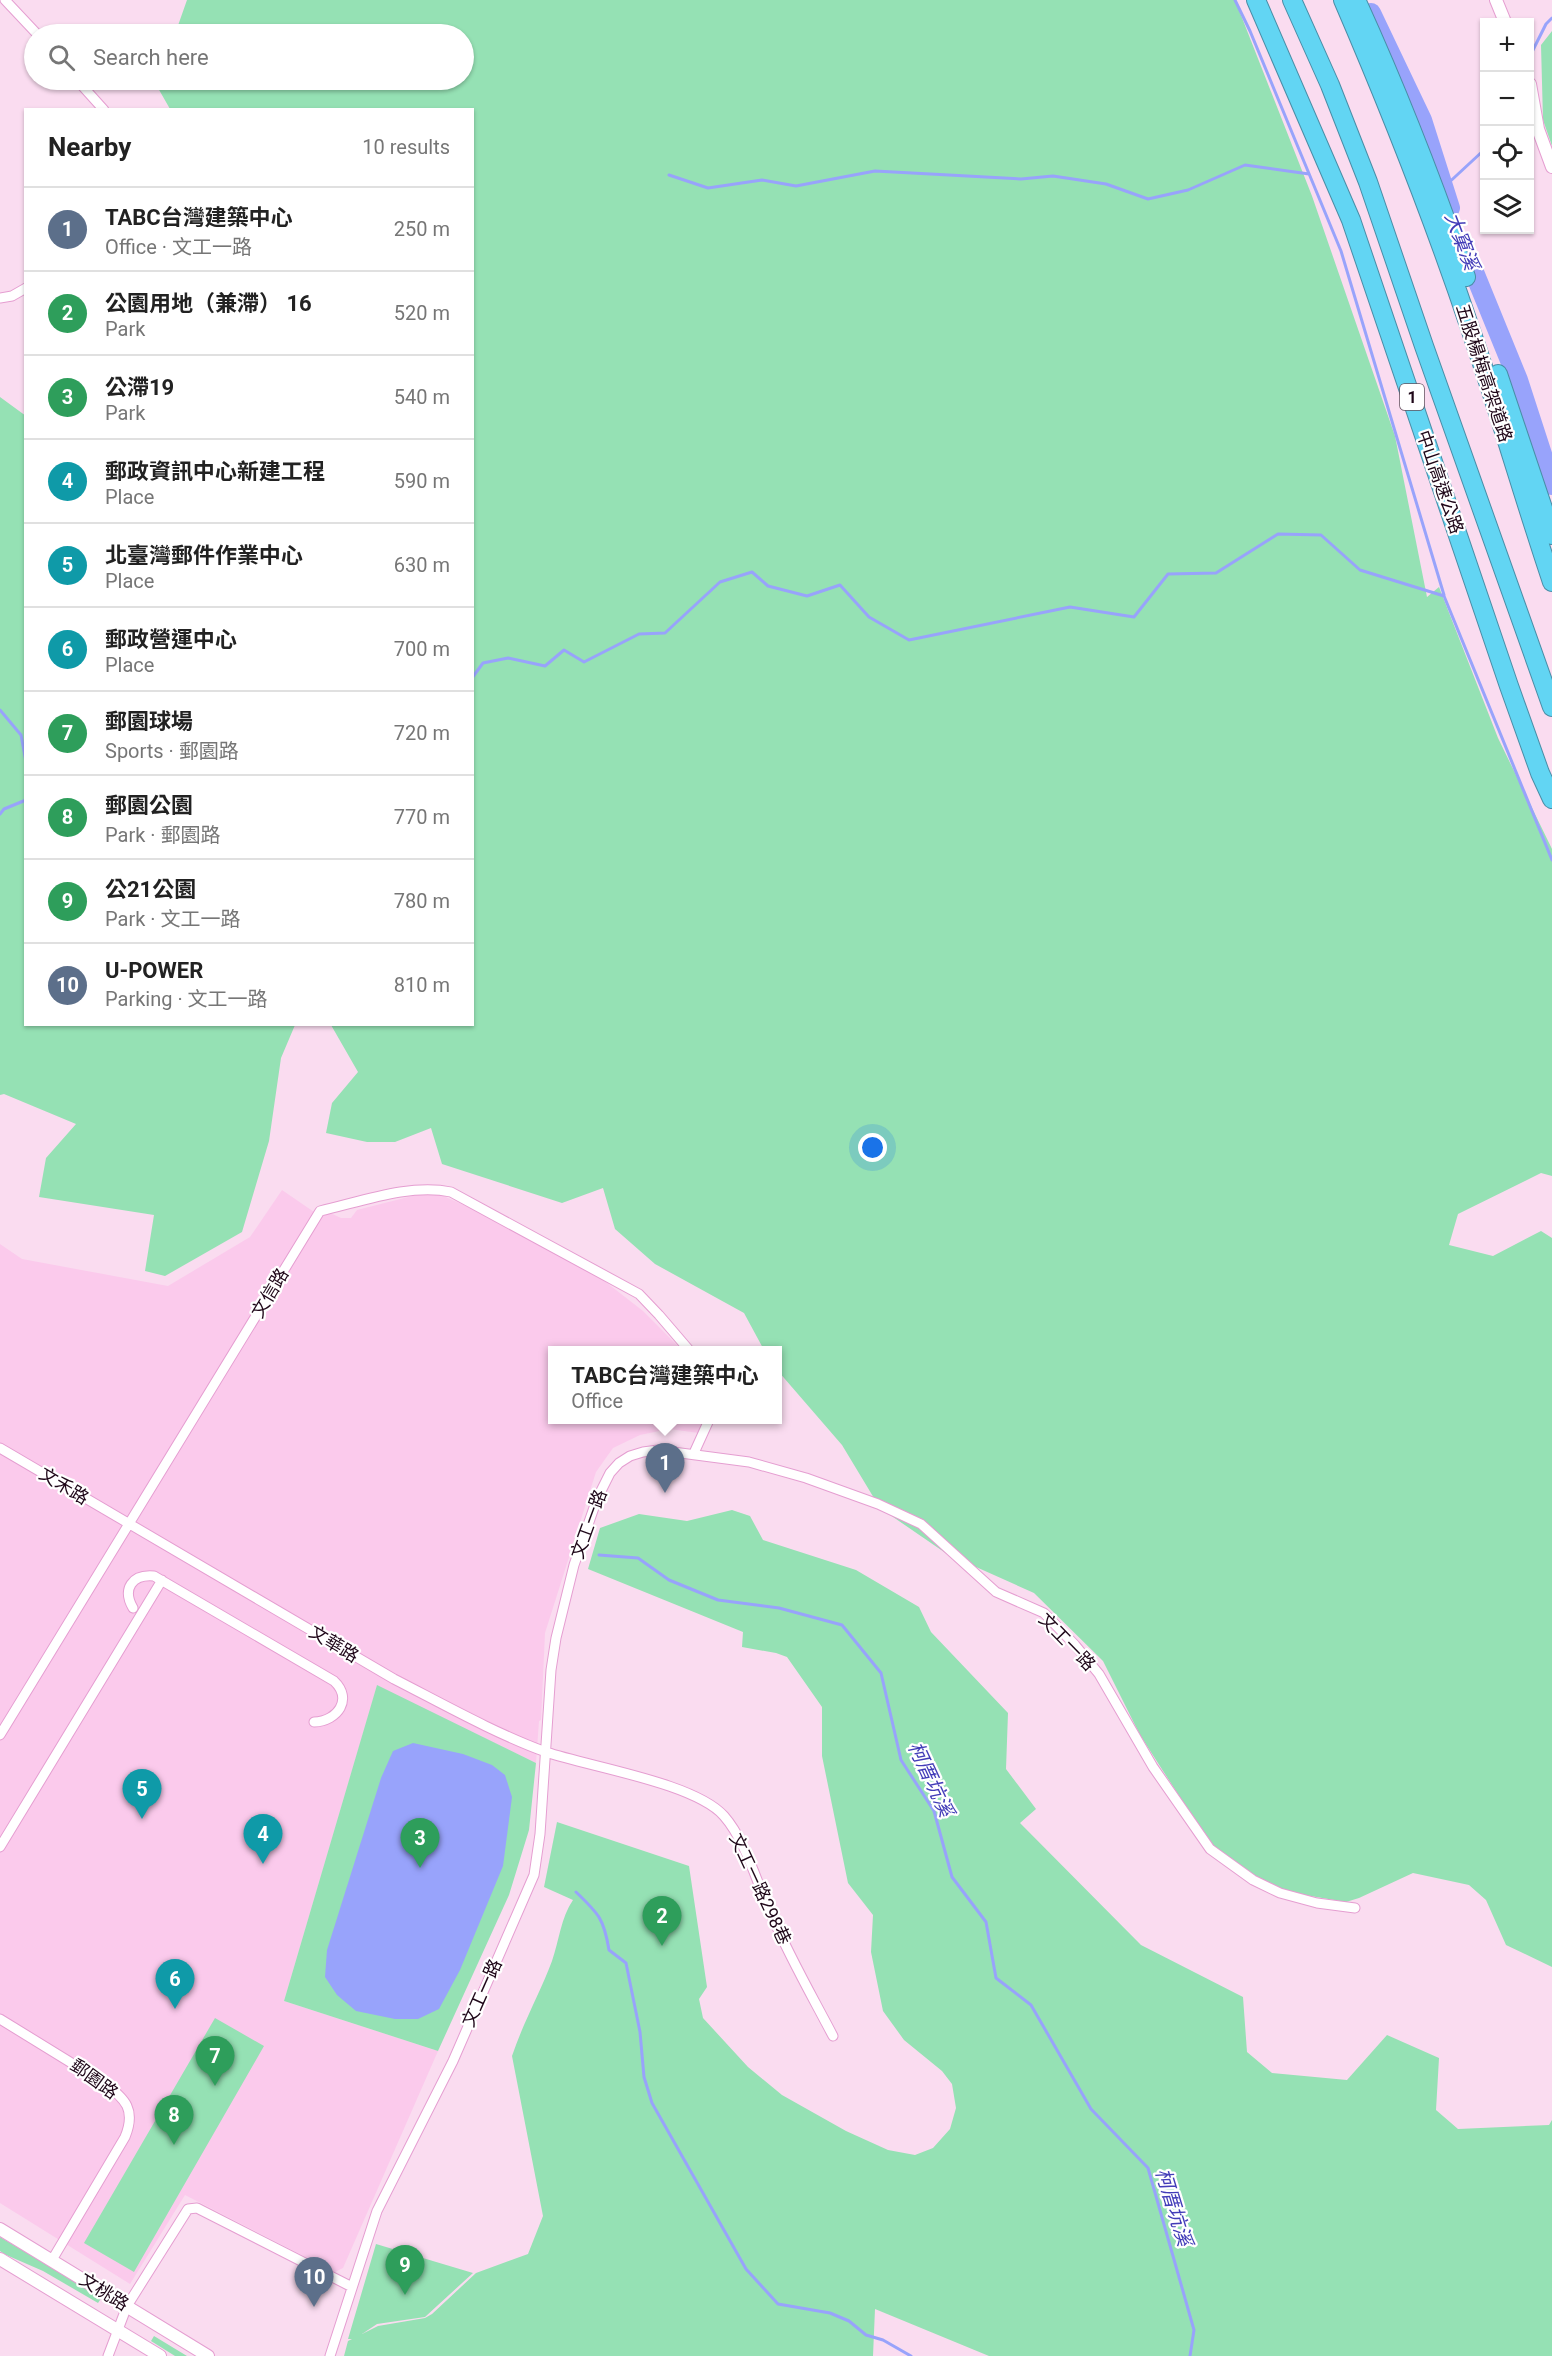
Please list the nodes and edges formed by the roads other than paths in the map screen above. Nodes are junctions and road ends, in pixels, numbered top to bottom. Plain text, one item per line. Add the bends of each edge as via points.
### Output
1 (5, 0) edge
2 (1256, 0) edge
3 (1292, 0) edge
4 (1343, 0) edge
5 (1356, 0) edge
6 (1496, 0) edge
7 (1503, 18) edge
8 (28, 24) edge
9 (87, 90) edge
10 (1534, 106) edge
11 (102, 108) edge
12 (1552, 167) edge
13 (24, 289) edge
14 (0, 298) edge
15 (1552, 535) edge
16 (1552, 582) edge
17 (1552, 707) edge
18 (1552, 800) edge
19 (685, 1346) edge
20 (707, 1424) edge
21 (0, 1448) edge
22 (694, 1454) junction
23 (129, 1524) junction
24 (162, 1580) junction
25 (133, 1608) dead end
26 (314, 1722) dead end
27 (0, 1735) edge
28 (546, 1752) junction
29 (0, 1848) edge
30 (1354, 1908) dead end
31 (0, 2019) edge
32 (833, 2036) dead end
33 (0, 2229) edge
34 (0, 2259) edge
35 (52, 2260) junction
36 (352, 2287) junction
37 (127, 2307) junction
38 (118, 2330) junction
39 (108, 2356) edge
40 (160, 2356) edge
41 (208, 2356) edge
42 (330, 2356) edge

1 - 8 street
2 - 18 highway, 中山高速公路 / 1 via 1352,220 1509,686
3 - 17 highway, 中山高速公路 / 1 via 1368,182
4 - 16 highway, 五股楊梅高架道路 via 1434,224
5 - 15 highway, 五股楊梅高架道路 via 1398,92 1443,209
6 - 7 street
9 - 11 street
10 - 12 street
13 - 14 street
19 - 23 street, 文信路 via 639,1294 451,1192 412,1190 320,1211
20 - 22 street
21 - 23 street, 文禾路
22 - 28 street, 文工一路 via 643,1452 619,1463 602,1486 574,1565 556,1638
22 - 30 street, 文工一路 via 749,1462 806,1478 921,1524 996,1592 1044,1613 1075,1646 1099,1674 1153,1767 1210,1850 1270,1888 1317,1903
23 - 27 street, 文信路
23 - 28 street, 文華路 via 394,1679
24 - 25 street via 154,1576 137,1578 127,1590
24 - 26 street via 334,1681 342,1696 338,1711 333,1718
24 - 29 street
28 - 32 street, 文工一路298巷 via 672,1788 706,1802 724,1816
28 - 36 street, 文工一路 via 534,1875 453,2061 377,2211
31 - 35 street, 郵園路 via 104,2083 120,2095 129,2110 130,2125 125,2137
33 - 35 street, 文桃路
34 - 38 street, 文桃路
35 - 37 street, 文桃路
36 - 37 street via 192,2208 184,2213
36 - 42 street, 文工一路
37 - 38 street
37 - 41 street, 文桃路
38 - 39 street
38 - 40 street, 文桃路

